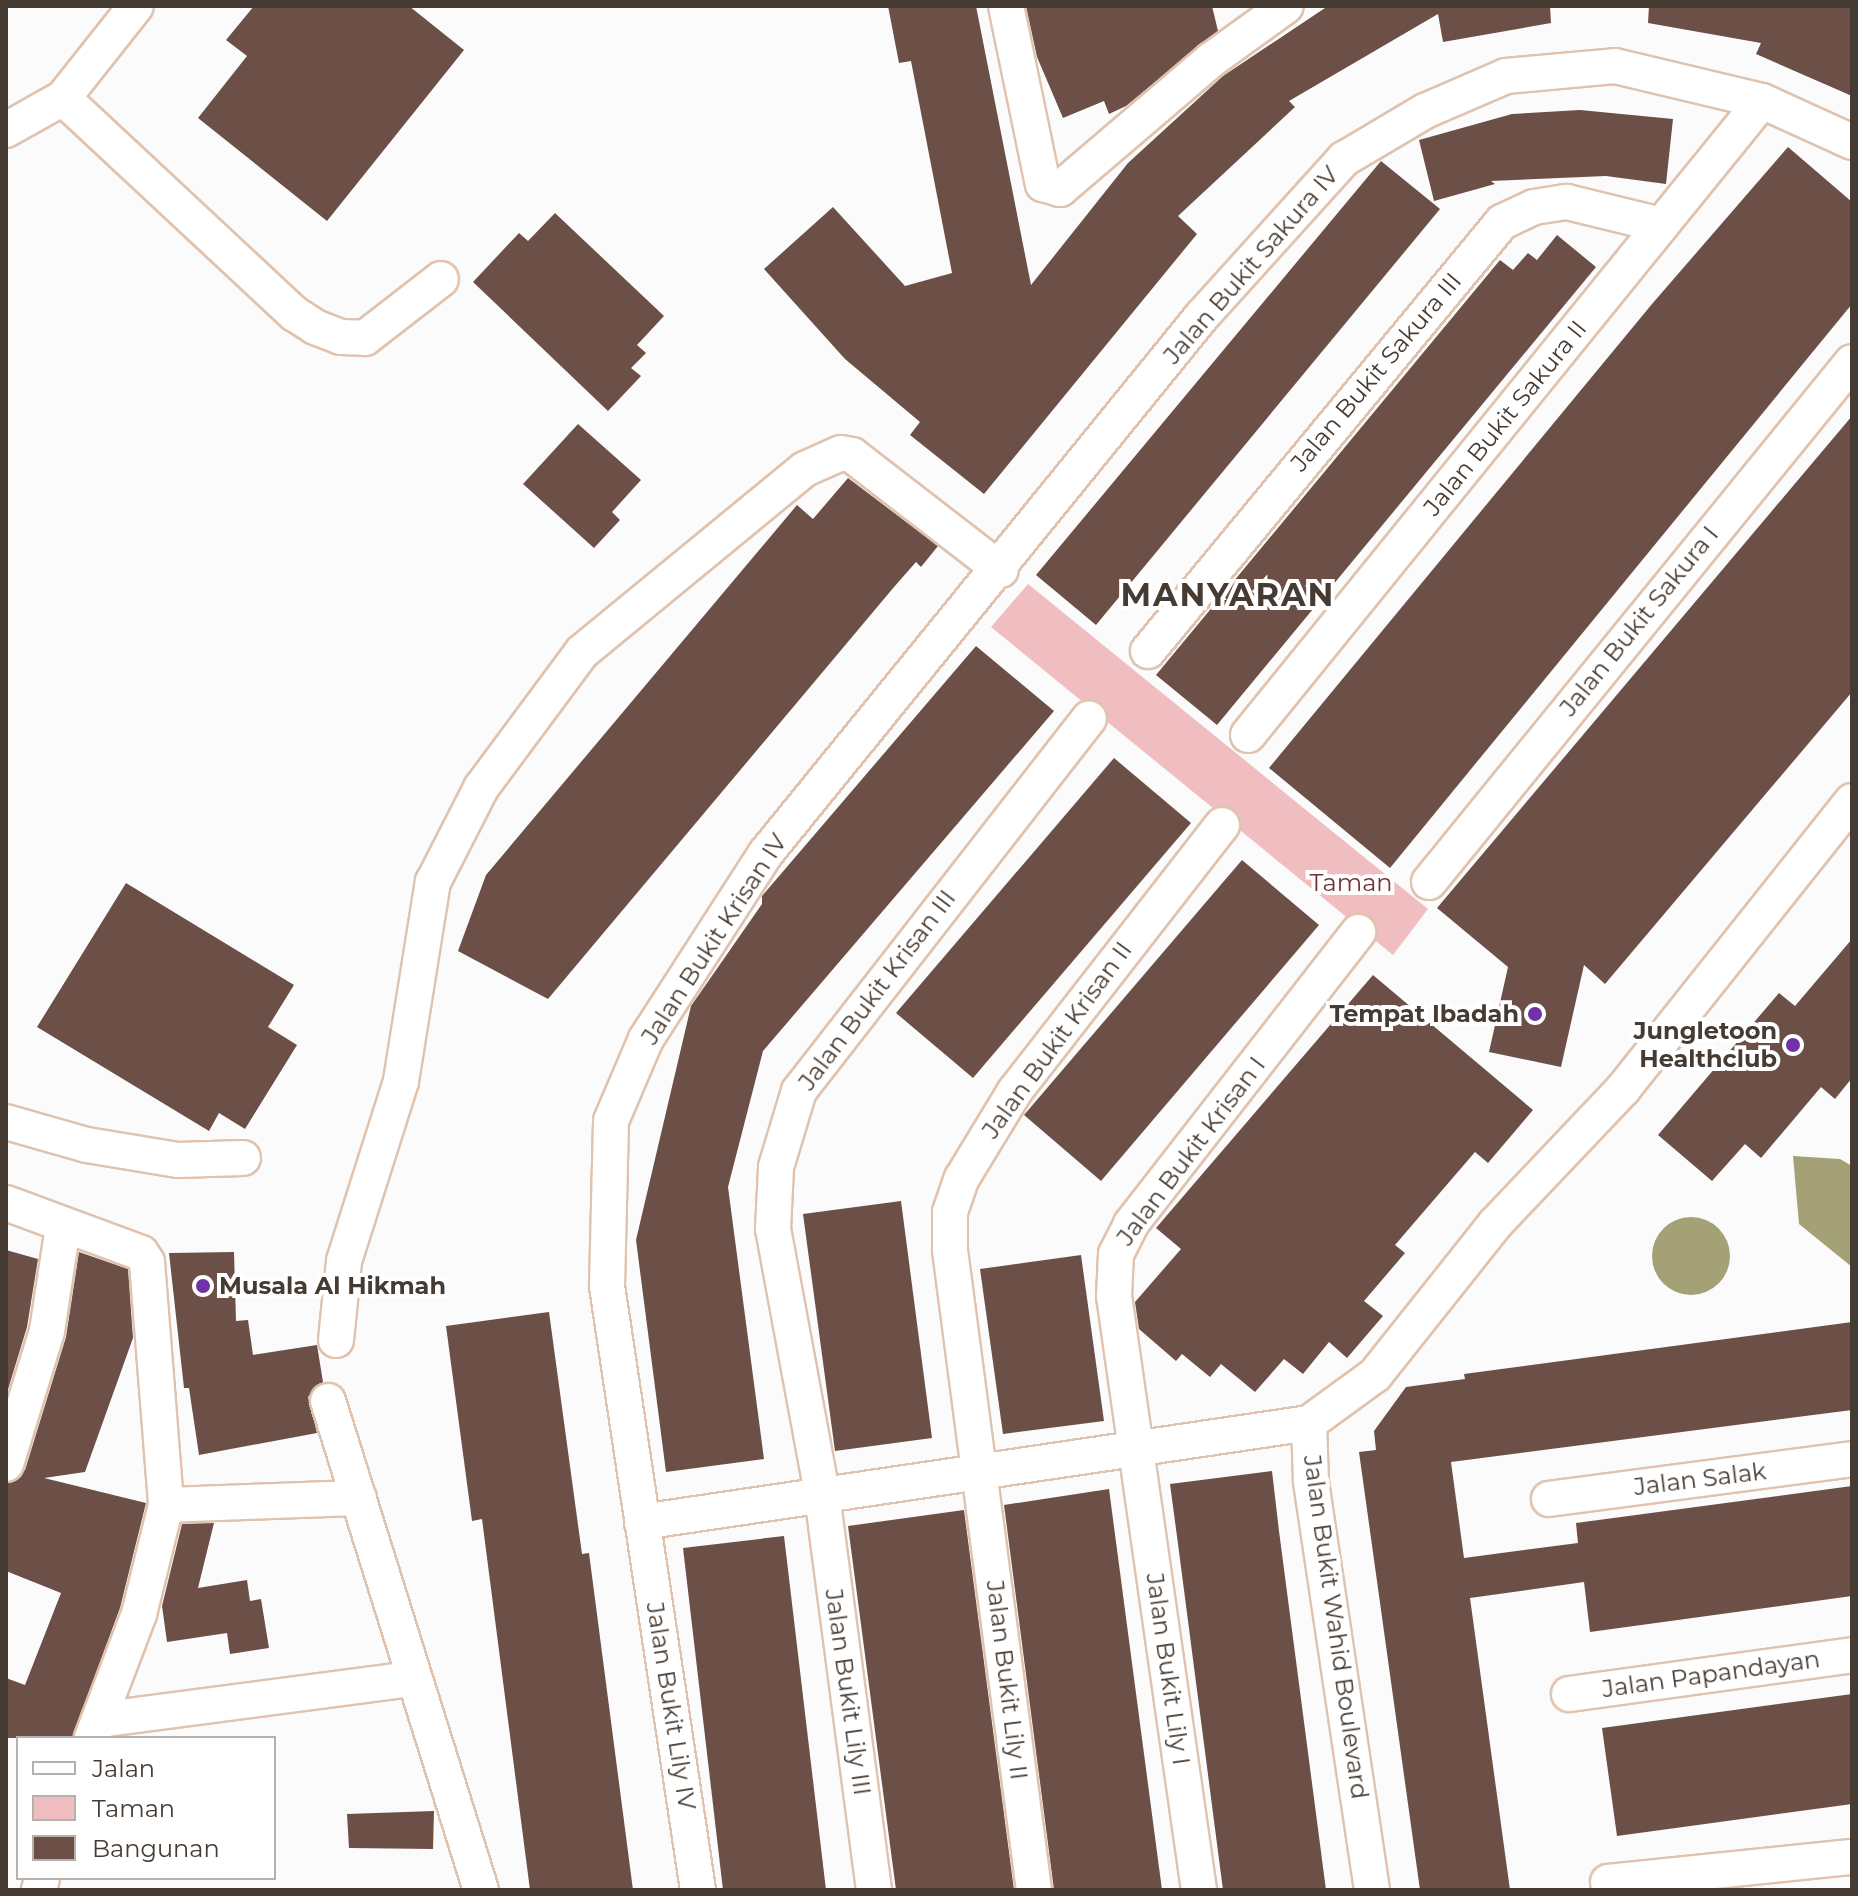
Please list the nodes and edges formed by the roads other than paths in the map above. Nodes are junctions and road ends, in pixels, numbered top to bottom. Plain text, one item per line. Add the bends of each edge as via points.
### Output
1 (136, 6) edge
2 (1006, 6) edge
3 (1286, 6) edge
4 (63, 98) junction
5 (1762, 101) junction
6 (6, 130) edge
7 (1852, 142) edge
8 (1661, 225) junction
9 (441, 279) dead end
10 (1852, 362) edge
11 (1001, 570) junction
12 (1148, 651) dead end
13 (1089, 718) dead end
14 (1248, 735) dead end
15 (1852, 801) edge
16 (1222, 825) dead end
17 (1429, 882) dead end
18 (1358, 932) dead end
19 (6, 1122) edge
20 (243, 1158) dead end
21 (6, 1203) edge
22 (63, 1226) junction
23 (336, 1340) dead end
24 (328, 1401) dead end
25 (1309, 1423) junction
26 (1137, 1447) junction
27 (1852, 1459) edge
28 (6, 1464) edge
29 (980, 1470) junction
30 (822, 1493) junction
31 (359, 1498) junction
32 (1549, 1499) dead end
33 (166, 1505) junction
34 (642, 1522) junction
35 (1852, 1655) edge
36 (412, 1679) junction
37 (1569, 1694) dead end
38 (95, 1729) edge
39 (1852, 1857) edge
40 (1608, 1882) dead end
41 (481, 1890) edge
42 (698, 1890) edge
43 (874, 1890) edge
44 (1034, 1890) edge
45 (1199, 1890) edge
46 (1372, 1890) edge

1 - 4 street
2 - 3 street via 1043,184 1052,189 1069,186 1211,60
4 - 6 street
4 - 9 street via 315,327 341,337 365,338
5 - 7 street, Jalan Bukit Sakura IV
5 - 8 street, Jalan Bukit Sakura II
5 - 11 street, Jalan Bukit Sakura IV via 1615,66 1561,68 1506,76 1425,111 1344,159 1202,316
8 - 12 street, Jalan Bukit Sakura III via 1567,202 1534,207 1502,222
8 - 14 street, Jalan Bukit Sakura II
10 - 17 street, Jalan Bukit Sakura I
11 - 23 street via 852,455 841,453 805,469 582,652 481,788 433,882 401,1081 344,1261
11 - 34 street, Jalan Bukit Krisan IV via 766,853 646,1039 611,1121 607,1286
13 - 30 street, Jalan Bukit Krisan III via 799,1091 776,1167 773,1229
15 - 25 street, Jalan Bukit Wahid Boulevard via 1623,1089 1495,1224 1375,1375
16 - 29 street, Jalan Bukit Krisan II via 1024,1079 962,1178 950,1212 950,1250
18 - 26 street, Jalan Bukit Krisan I via 1131,1224 1116,1254 1114,1296
19 - 20 street via 87,1145 178,1160
21 - 22 street
22 - 28 street via 47,1331
22 - 33 street via 141,1253 147,1262
24 - 31 street
25 - 26 street
25 - 46 street, Jalan Bukit Wahid Boulevard via 1311,1481
26 - 29 street
26 - 45 street, Jalan Bukit Lily I
27 - 32 street, Jalan Salak
29 - 30 street
29 - 44 street, Jalan Bukit Lily II
30 - 34 street
30 - 43 street, Jalan Bukit Lily III
31 - 33 street
31 - 36 street
33 - 38 street via 139,1614
34 - 42 street, Jalan Bukit Lily IV
35 - 37 street, Jalan Papandayan
36 - 38 street
36 - 41 street
39 - 40 street

